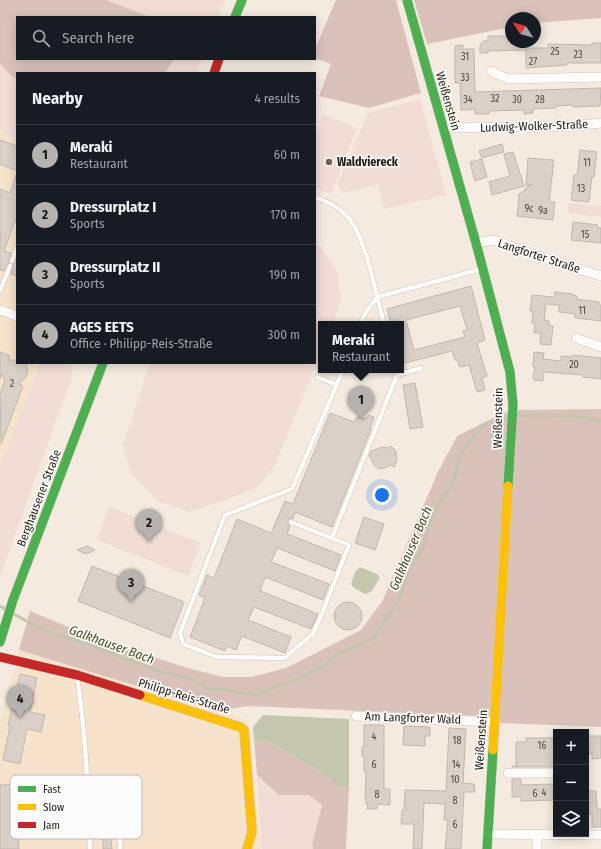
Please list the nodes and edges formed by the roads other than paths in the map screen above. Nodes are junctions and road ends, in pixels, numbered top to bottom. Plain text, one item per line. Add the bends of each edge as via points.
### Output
1 (242, 0) edge
2 (407, 0) edge
3 (235, 16) edge
4 (219, 60) edge
5 (491, 71) dead end
6 (214, 72) edge
7 (601, 77) edge
8 (601, 123) edge
9 (444, 128) junction
10 (316, 198) edge
11 (476, 243) junction
12 (16, 250) edge
13 (12, 261) dead end
14 (10, 266) dead end
15 (483, 269) junction
16 (601, 276) edge
17 (0, 291) edge
18 (377, 297) junction
19 (0, 310) edge
20 (16, 316) edge
21 (362, 321) edge
22 (383, 321) edge
23 (576, 338) dead end
24 (601, 347) edge
25 (103, 364) edge
26 (421, 368) dead end
27 (404, 371) edge
28 (342, 373) edge
29 (397, 373) edge
30 (317, 377) dead end
31 (337, 385) junction
32 (290, 522) dead end
33 (332, 538) junction
34 (0, 642) edge
35 (0, 657) edge
36 (77, 675) junction
37 (356, 716) dead end
38 (495, 722) junction
39 (508, 773) dead end
40 (553, 773) edge
41 (87, 775) edge
42 (488, 834) junction
43 (537, 835) junction
44 (553, 835) edge
45 (589, 835) edge
46 (601, 835) edge
47 (90, 839) edge
48 (90, 849) edge
49 (247, 849) edge
50 (487, 849) edge
51 (537, 849) edge

1 - 3 street
2 - 9 street, Weißenstein
4 - 6 street
5 - 7 street via 508,79
8 - 9 street, Ludwig-Wolker-Straße via 574,126
9 - 11 street, Weißenstein
10 - 18 lane via 347,216 355,228 363,245
11 - 15 street, Weißenstein
11 - 16 street, Langforter Straße via 494,240
12 - 13 lane
14 - 17 lane
15 - 18 lane
15 - 38 street, Weißenstein via 510,372 513,405
18 - 21 lane
18 - 22 lane
19 - 20 street
23 - 24 street
25 - 34 street, Berghausener Straße via 13,600
26 - 27 lane
28 - 31 lane
29 - 33 lane
30 - 31 lane
31 - 33 lane via 292,489 225,515 180,633 183,644 217,657 284,658 313,634 325,606 349,545
32 - 33 lane
35 - 36 street, Philipp-Reis-Straße
36 - 41 lane
36 - 49 street, Philipp-Reis-Straße via 236,724 244,730 252,832
37 - 38 street, Am Langforter Wald
38 - 42 street, Weißenstein
39 - 40 street
42 - 43 street
42 - 50 street, Weißenstein
43 - 44 street
43 - 51 street
45 - 46 street
47 - 48 lane

